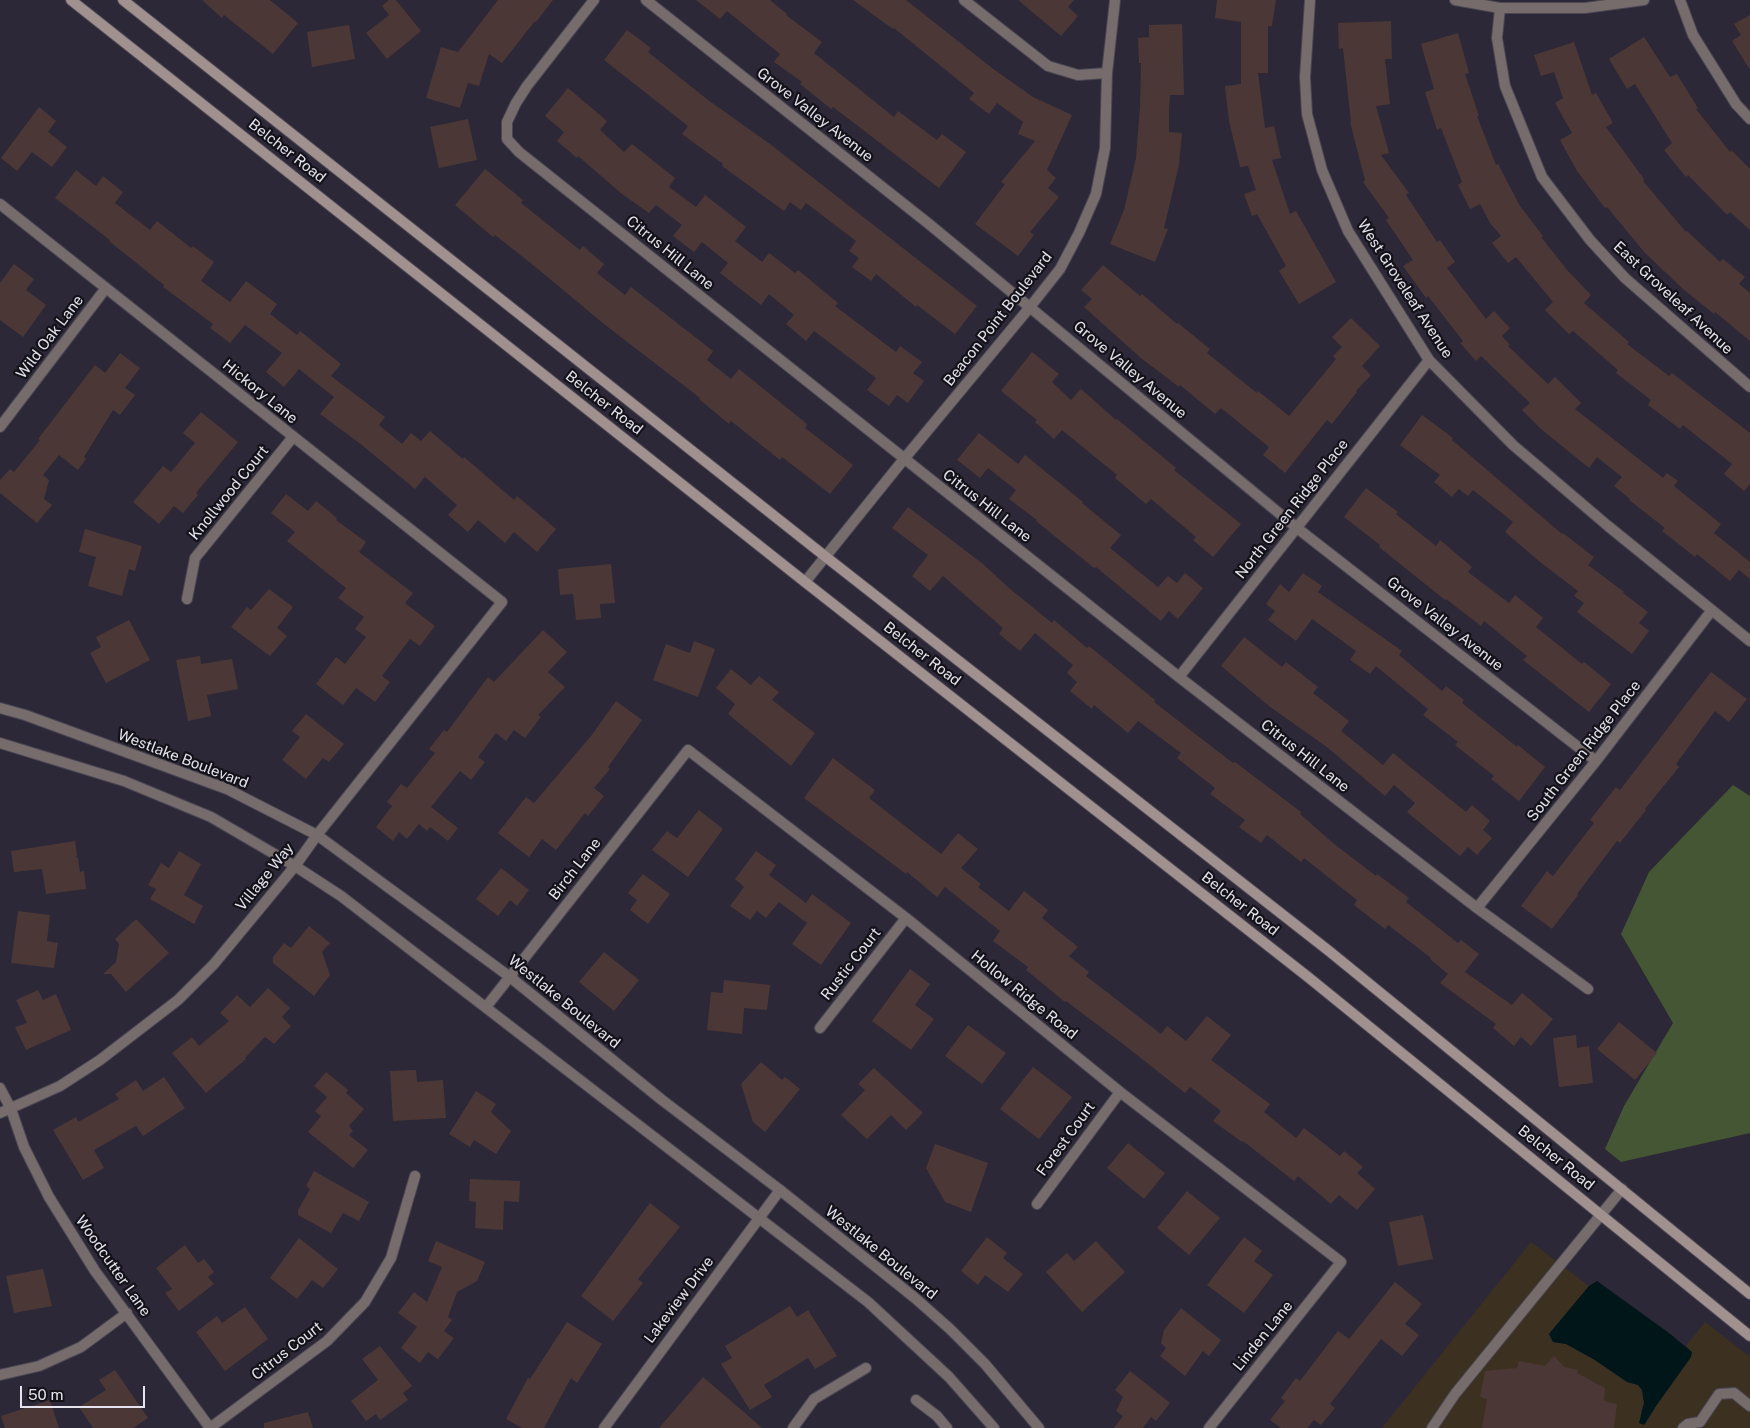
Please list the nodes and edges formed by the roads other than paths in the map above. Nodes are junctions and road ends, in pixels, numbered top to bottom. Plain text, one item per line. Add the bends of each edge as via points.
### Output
1 (71, 0) edge
2 (124, 0) edge
3 (594, 0) edge
4 (646, 0) edge
5 (964, 0) edge
6 (1116, 0) edge
7 (1310, 0) edge
8 (1455, 0) edge
9 (1644, 0) edge
10 (1680, 0) edge
11 (1500, 8) junction
12 (1107, 73) junction
13 (1750, 119) edge
14 (0, 204) edge
15 (106, 288) junction
16 (1030, 307) junction
17 (1429, 360) junction
18 (1750, 387) edge
19 (0, 428) edge
20 (293, 437) junction
21 (904, 459) junction
22 (1297, 528) junction
23 (826, 556) junction
24 (805, 582) junction
25 (187, 599) dead end
26 (502, 602) joint
27 (1712, 610) junction
28 (1750, 641) edge
29 (1179, 677) junction
30 (0, 708) edge
31 (0, 743) edge
32 (688, 750) joint
33 (1596, 760) junction
34 (317, 835) junction
35 (295, 866) junction
36 (1477, 908) junction
37 (906, 918) junction
38 (510, 977) junction
39 (1588, 989) dead end
40 (486, 1008) junction
41 (820, 1028) dead end
42 (0, 1088) edge
43 (1120, 1092) junction
44 (11, 1109) junction
45 (0, 1113) edge
46 (415, 1176) dead end
47 (780, 1190) junction
48 (1622, 1190) junction
49 (1037, 1204) dead end
50 (1601, 1214) junction
51 (759, 1218) junction
52 (1341, 1262) joint
53 (1750, 1294) edge
54 (127, 1313) junction
55 (1750, 1336) edge
56 (866, 1368) dead end
57 (0, 1375) edge
58 (916, 1400) dead end
59 (1750, 1406) edge
60 (1439, 1424) edge
61 (210, 1428) edge
62 (604, 1428) edge
63 (793, 1428) edge
64 (947, 1428) edge
65 (994, 1428) edge
66 (1039, 1428) edge
67 (1209, 1428) edge
68 (1432, 1428) edge
69 (1682, 1428) edge

1 - 24 main road, Belcher Road
2 - 23 main road, Belcher Road
3 - 21 street, Citrus Hill Lane via 516,103 507,122 507,138 519,152
4 - 16 street, Grove Valley Avenue
5 - 12 street via 1048,66 1078,75
6 - 12 street, Beacon Point Boulevard
7 - 17 street, West Groveleaf Avenue via 1305,77 1307,114 1322,170 1348,231
8 - 11 street
9 - 11 street via 1584,8
10 - 13 street via 1693,35 1736,104
11 - 18 street, East Groveleaf Avenue via 1497,38 1505,86 1542,177 1590,240 1625,278
12 - 16 street, Beacon Point Boulevard via 1104,148 1096,194 1060,269
14 - 15 street, Hickory Lane
15 - 19 street, Wild Oak Lane
15 - 20 street, Hickory Lane
16 - 21 street, Beacon Point Boulevard
16 - 22 street, Grove Valley Avenue
17 - 22 street, North Green Ridge Place
17 - 27 street, West Groveleaf Avenue via 1513,445
20 - 25 street, Knollwood Court via 195,558
20 - 26 street, Hickory Lane
21 - 23 street, Beacon Point Boulevard
21 - 29 street, Citrus Hill Lane
22 - 29 street, North Green Ridge Place
22 - 33 street, Grove Valley Avenue
23 - 24 street, Beacon Point Boulevard
23 - 48 main road, Belcher Road via 1329,951
24 - 50 main road, Belcher Road via 1308,977
26 - 34 street, Village Way
27 - 28 street, West Groveleaf Avenue
27 - 33 street, South Green Ridge Place
29 - 36 street, Citrus Hill Lane
30 - 34 street, Westlake Boulevard via 227,789
31 - 35 street via 124,782 211,817
32 - 37 street, Hollow Ridge Road
32 - 38 street, Birch Lane
33 - 36 street, South Green Ridge Place
34 - 35 street, Village Way
34 - 38 street, Westlake Boulevard
35 - 40 street via 341,896
35 - 44 street, Village Way via 214,964 178,1000 100,1060 60,1086
36 - 39 street, Citrus Hill Lane
37 - 41 street, Rustic Court
37 - 43 street, Hollow Ridge Road
38 - 40 street, Birch Lane
38 - 47 street, Westlake Boulevard
40 - 51 street
42 - 44 street, Woodcutter Lane
43 - 49 street, Forest Court
43 - 52 street, Hollow Ridge Road
44 - 45 street, Village Way
44 - 54 street, Woodcutter Lane via 24,1147 49,1197 95,1271
46 - 61 street, Citrus Court via 391,1258 365,1302 327,1342
47 - 51 street, Lakeview Drive
47 - 66 street, Westlake Boulevard via 950,1329 985,1364
48 - 50 street
48 - 53 main road, Belcher Road
50 - 55 main road, Belcher Road
50 - 60 street via 1455,1394
51 - 62 street, Lakeview Drive
51 - 65 street via 868,1302 949,1377
52 - 67 street, Linden Lane
54 - 57 street via 81,1347 39,1366
54 - 61 street, Woodcutter Lane
56 - 63 street via 814,1399
58 - 64 street
59 - 69 street via 1734,1393 1719,1394 1700,1422
60 - 68 street

